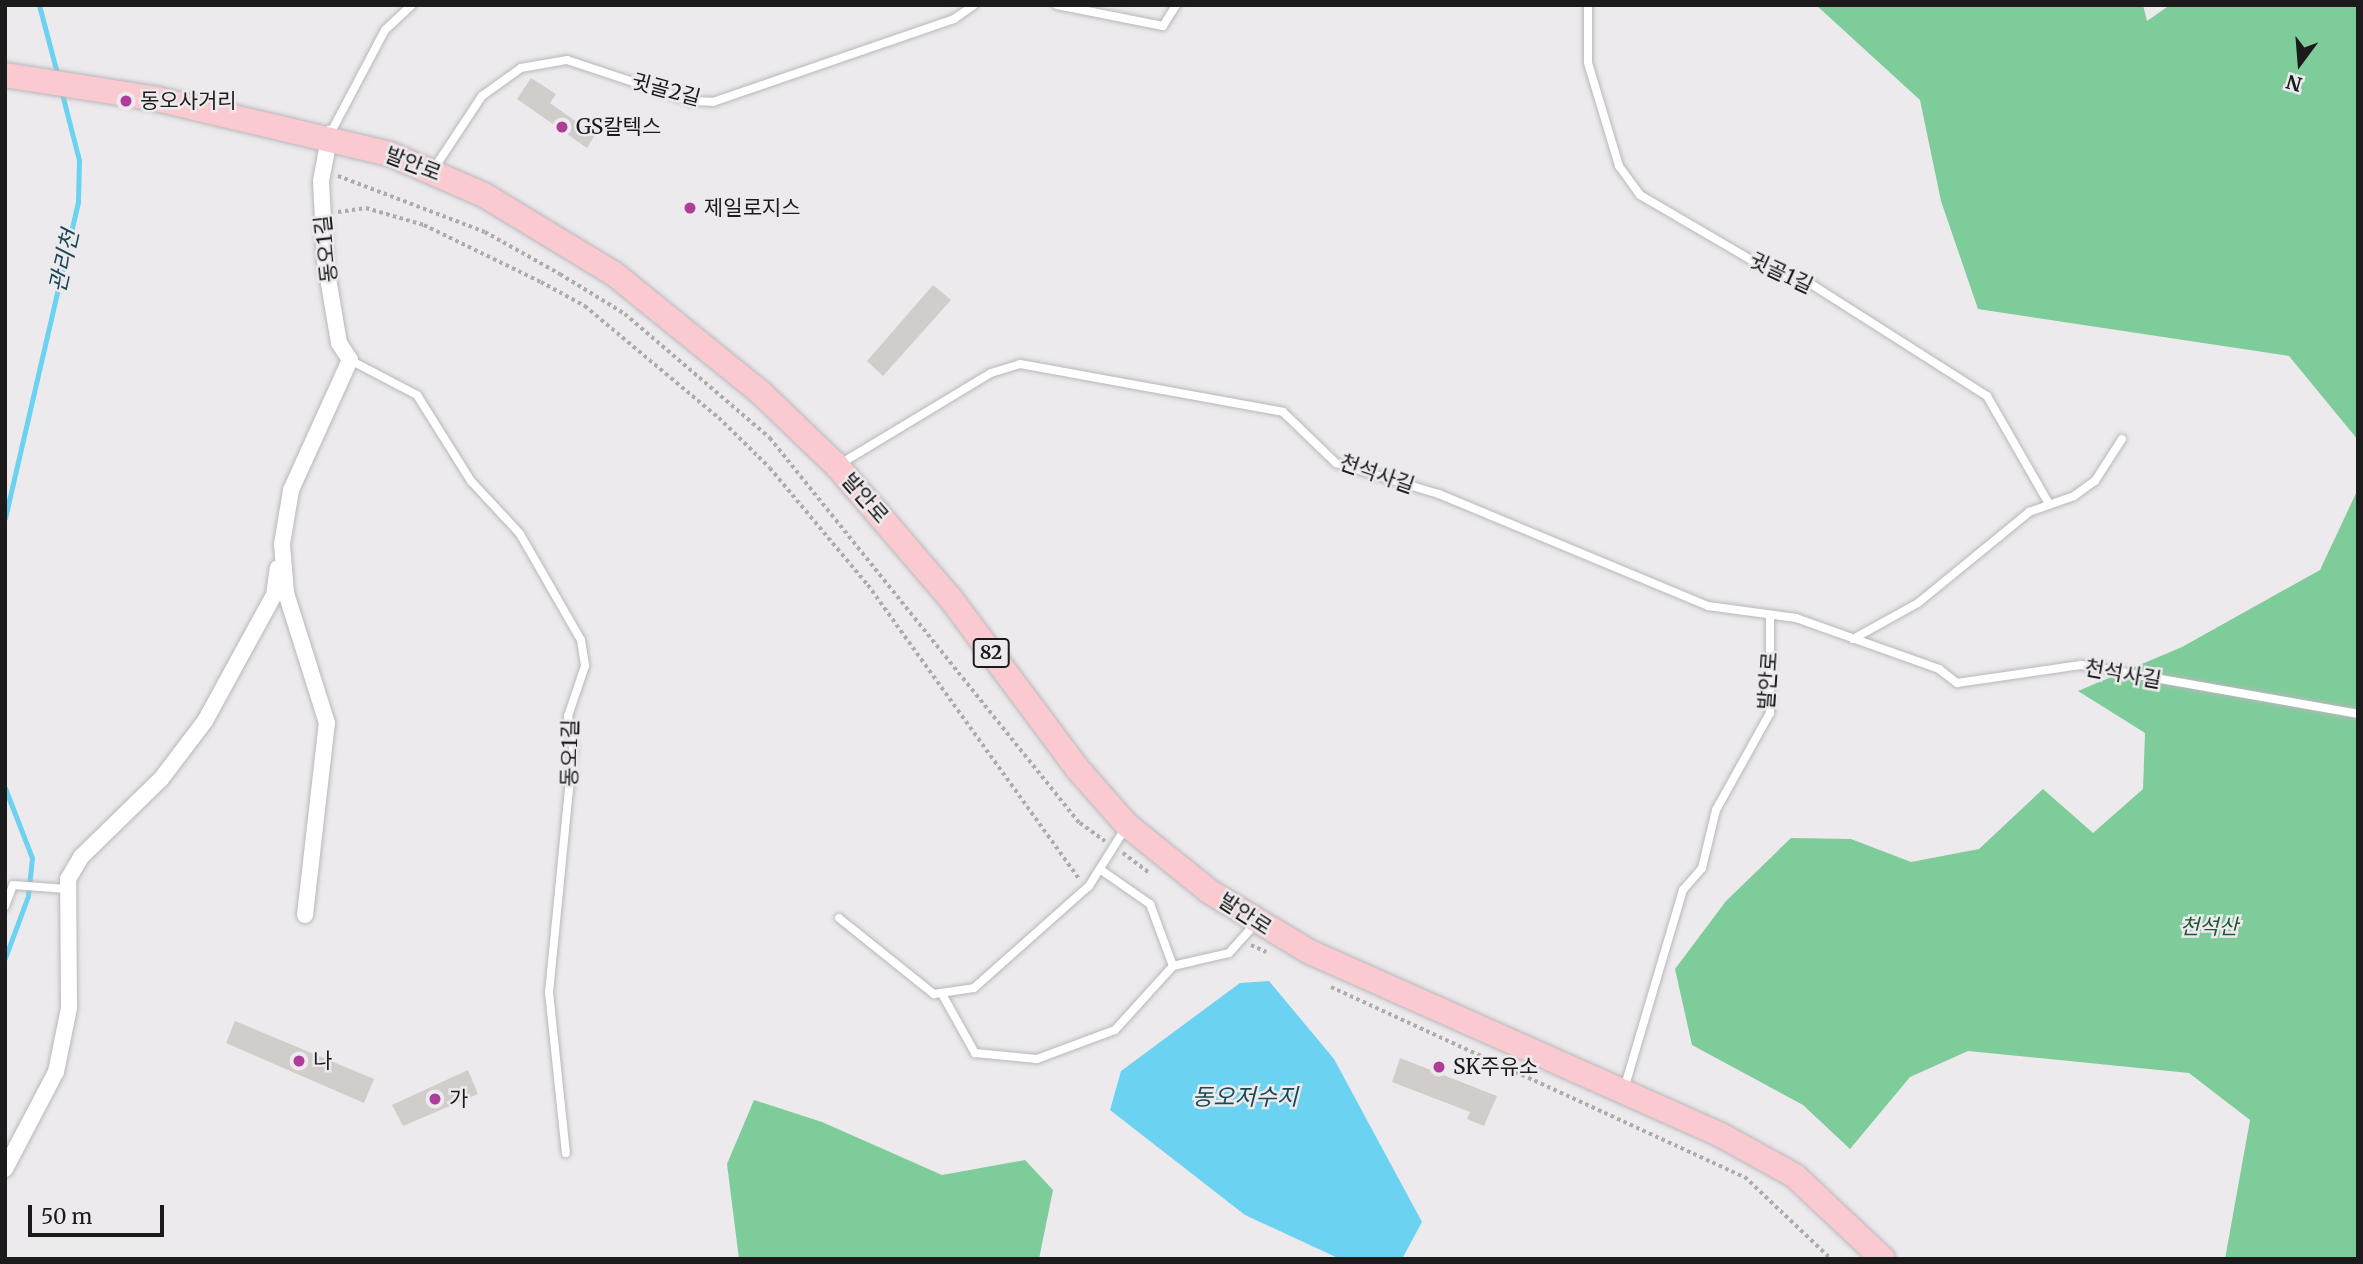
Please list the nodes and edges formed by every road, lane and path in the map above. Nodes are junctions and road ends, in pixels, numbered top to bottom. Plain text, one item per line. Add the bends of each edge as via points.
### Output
1 (412, 5) edge
2 (974, 5) edge
3 (1057, 5) edge
4 (1176, 5) edge
5 (1587, 5) edge
6 (14, 76) edge
7 (330, 134) junction
8 (433, 170) junction
9 (322, 217) junction
10 (350, 360) junction
11 (2122, 439) dead end
12 (837, 466) junction
13 (2048, 502) junction
14 (282, 544) junction
15 (1770, 619) junction
16 (1853, 639) junction
17 (2358, 713) edge
18 (1127, 825) junction
19 (1101, 870) junction
20 (1089, 886) junction
21 (66, 889) junction
22 (5, 906) edge
23 (305, 915) dead end
24 (839, 918) dead end
25 (1255, 924) junction
26 (1173, 966) junction
27 (942, 994) junction
28 (1623, 1092) junction
29 (566, 1153) dead end
30 (5, 1169) edge
31 (1883, 1259) edge

1 - 7 lane via 377,41
2 - 8 lane, 귓골2길 via 954,19 713,102 690,101 567,61 521,68 482,96
3 - 4 lane via 1163,26
5 - 13 lane, 귓골1길 via 1588,63 1619,166 1640,195 1760,265 1811,284 1987,396
6 - 7 main road, 발안로 / 82
7 - 8 main road, 발안로 / 82
7 - 9 street, 동오1길
8 - 12 main road, 발안로 / 82 via 613,274 761,393
9 - 10 street, 동오1길 via 339,343
9 - 20 path via 366,208 424,225 541,282 585,306 719,418 868,585
10 - 14 street via 291,489
10 - 29 lane, 동오1길 via 417,395 471,481 520,534 581,640 585,666 568,716 573,748 549,992
11 - 13 lane via 2095,481 2074,496
12 - 15 lane, 천석사길 via 991,373 1020,364 1283,412 1336,463 1438,494 1708,606
12 - 18 main road, 발안로 / 82 via 951,598 1076,767
13 - 16 lane via 1918,603
14 - 21 street via 274,595 205,721 161,779 81,857
14 - 23 street via 286,593 327,723
15 - 16 lane, 천석사길 via 1796,618
15 - 28 lane, 발안로 via 1770,713 1716,810 1702,869 1683,890
16 - 17 lane, 천석사길 via 1939,669 1957,683 2081,665
18 - 19 lane
18 - 25 main road, 발안로 / 82
19 - 20 lane
19 - 26 lane via 1150,904
20 - 27 lane via 974,988
21 - 22 lane via 17,884
21 - 30 street via 69,1008 56,1072
24 - 27 lane via 934,995
25 - 26 lane via 1229,953
25 - 28 main road, 발안로 / 82
26 - 27 lane via 1115,1030 1037,1059 975,1053
28 - 31 main road, 발안로 / 82 via 1795,1176

